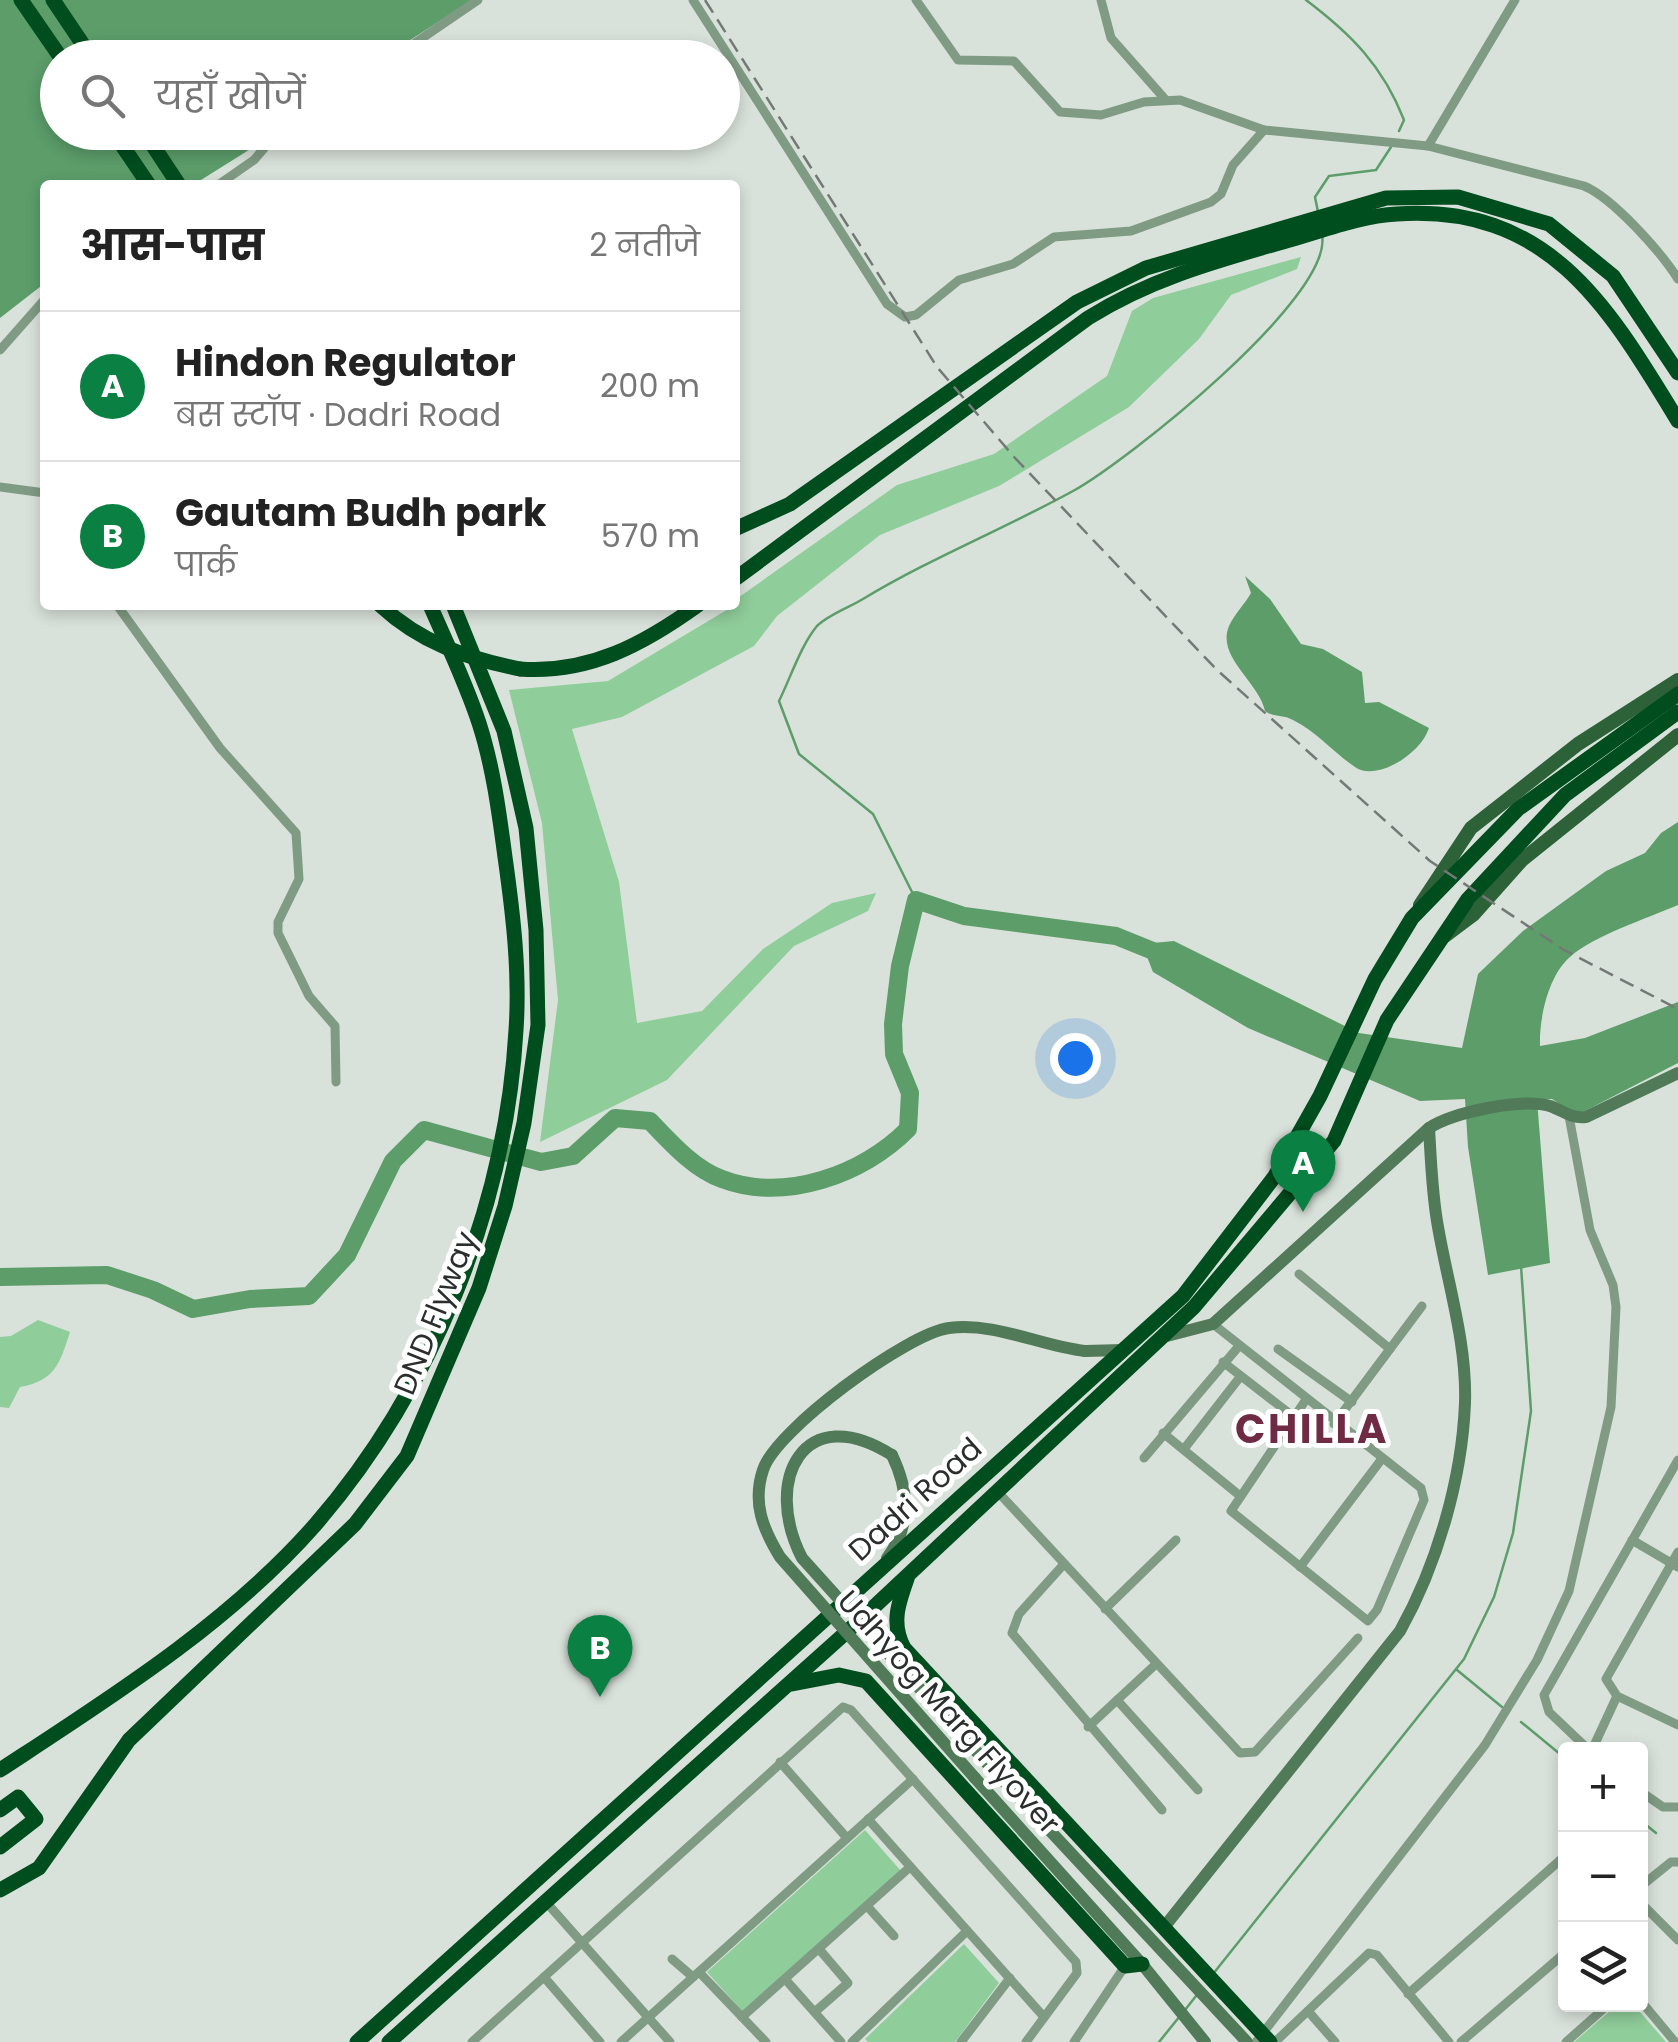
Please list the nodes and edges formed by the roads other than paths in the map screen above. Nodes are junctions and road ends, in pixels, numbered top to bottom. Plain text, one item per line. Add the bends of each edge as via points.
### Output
1 (21, 0) edge
2 (53, 0) edge
3 (478, 0) edge
4 (693, 0) edge
5 (916, 0) edge
6 (1100, 0) edge
7 (1516, 0) edge
8 (48, 40) edge
9 (80, 40) edge
10 (419, 40) edge
11 (719, 40) edge
12 (740, 74) edge
13 (1164, 98) junction
14 (1264, 130) junction
15 (1428, 146) junction
16 (125, 150) edge
17 (156, 150) edge
18 (263, 150) edge
19 (146, 180) edge
20 (176, 180) edge
21 (225, 180) edge
22 (1346, 216) junction
23 (1293, 231) junction
24 (1678, 279) edge
25 (40, 305) edge
26 (0, 350) edge
27 (1678, 373) edge
28 (1678, 420) edge
29 (0, 486) edge
30 (40, 491) edge
31 (740, 527) edge
32 (740, 575) edge
33 (121, 610) edge
34 (385, 610) edge
35 (432, 610) edge
36 (455, 610) edge
37 (690, 610) edge
38 (1678, 680) edge
39 (1678, 694) edge
40 (1678, 712) edge
41 (1678, 734) edge
42 (1412, 918) junction
43 (1440, 940) junction
44 (1678, 1073) edge
45 (336, 1082) dead end
46 (1569, 1116) junction
47 (1429, 1128) junction
48 (1299, 1274) dead end
49 (1188, 1301) junction
50 (1422, 1306) dead end
51 (1212, 1324) junction
52 (1162, 1330) junction
53 (1238, 1346) junction
54 (1278, 1348) dead end
55 (1390, 1349) junction
56 (1123, 1350) junction
57 (1223, 1362) junction
58 (1240, 1376) junction
59 (1305, 1401) junction
60 (1352, 1402) junction
61 (1294, 1417) junction
62 (1334, 1424) junction
63 (1164, 1433) junction
64 (1184, 1449) junction
65 (1144, 1458) dead end
66 (1380, 1460) junction
67 (1678, 1460) edge
68 (998, 1491) junction
69 (1239, 1495) junction
70 (1176, 1540) dead end
71 (1632, 1540) junction
72 (1678, 1552) edge
73 (1064, 1564) junction
74 (1675, 1565) edge
75 (1300, 1567) junction
76 (876, 1572) junction
77 (908, 1576) junction
78 (1105, 1609) junction
79 (812, 1630) junction
80 (1358, 1638) dead end
81 (904, 1648) junction
82 (812, 1664) junction
83 (1156, 1664) junction
84 (866, 1681) junction
85 (788, 1685) junction
86 (1617, 1696) junction
87 (1117, 1700) junction
88 (1678, 1725) edge
89 (1088, 1727) junction
90 (1581, 1742) edge
91 (1594, 1742) edge
92 (780, 1762) junction
93 (0, 1770) edge
94 (913, 1779) junction
95 (1198, 1790) dead end
96 (1648, 1796) edge
97 (1678, 1807) edge
98 (0, 1810) edge
99 (1162, 1810) dead end
100 (868, 1819) junction
101 (846, 1838) junction
102 (0, 1847) edge
103 (1558, 1862) edge
104 (1678, 1862) edge
105 (910, 1867) junction
106 (1648, 1881) edge
107 (0, 1890) edge
108 (546, 1902) junction
109 (867, 1906) junction
110 (1648, 1910) edge
111 (1165, 1926) junction
112 (967, 1931) junction
113 (894, 1936) dead end
114 (1678, 1940) edge
115 (582, 1943) junction
116 (818, 1949) junction
117 (672, 1959) dead end
118 (1558, 1959) edge
119 (1142, 1964) junction
120 (1124, 1966) junction
121 (696, 1975) junction
122 (544, 1977) junction
123 (1010, 1978) junction
124 (785, 1979) junction
125 (1408, 1994) junction
126 (816, 2010) junction
127 (1648, 2010) edge
128 (1308, 2011) junction
129 (1601, 2012) edge
130 (742, 2017) junction
131 (1044, 2017) junction
132 (648, 2018) junction
133 (1258, 2038) edge
134 (856, 2041) edge
135 (357, 2042) edge
136 (390, 2042) edge
137 (472, 2042) edge
138 (600, 2042) edge
139 (621, 2042) edge
140 (670, 2042) edge
141 (766, 2042) edge
142 (841, 2042) edge
143 (962, 2042) edge
144 (1026, 2042) edge
145 (1074, 2042) edge
146 (1204, 2042) edge
147 (1335, 2042) edge
148 (1449, 2042) edge
149 (1461, 2042) edge
150 (1566, 2042) edge
151 (1675, 2042) edge

1 - 8 highway
2 - 9 highway
3 - 10 street
4 - 11 street
5 - 13 street via 958,60 1014,61 1060,112 1101,115
6 - 13 street via 1111,38
7 - 15 street
12 - 14 street via 887,304 906,318 959,280 1012,264 1054,237 1131,231 1211,202
13 - 14 street
14 - 15 street
15 - 24 street via 1591,189
16 - 19 highway
17 - 20 highway
18 - 21 street
22 - 23 highway
22 - 27 highway via 1386,198 1458,198 1549,224 1613,276
22 - 28 highway via 1463,216 1544,248 1597,295
23 - 31 highway via 1146,268 1077,302 790,504
23 - 32 highway via 1134,290 1088,318
25 - 26 street
29 - 30 street
33 - 45 street via 220,748 296,833 299,878 278,933 304,989 336,1026
34 - 37 highway, bridge via 450,651 520,669 621,654
35 - 93 highway, DND Flyway via 480,725 515,930 516,1028 501,1138 458,1288 410,1386 314,1525 238,1600 99,1706
36 - 107 highway, DND Flyway via 504,732 526,828 538,1026 520,1142 479,1288 407,1456 356,1524 129,1740 39,1868
38 - 42 main road via 1578,744 1471,828
39 - 42 highway, Dadri Road via 1518,809
40 - 43 highway, Dadri Road via 1565,795 1468,899
41 - 43 main road via 1535,848
42 - 49 highway, Dadri Road via 1275,1176
43 - 49 highway, Dadri Road via 1387,1020 1353,1104 1312,1171
44 - 46 main road via 1586,1117
46 - 47 main road via 1547,1105 1462,1110
46 - 133 street via 1588,1223 1616,1308 1611,1407 1569,1592 1537,1660 1484,1745
47 - 51 main road
47 - 111 main road via 1464,1403 1453,1482 1422,1591 1400,1631
48 - 55 street
49 - 51 main road
49 - 52 highway, Dadri Road
50 - 55 street
51 - 52 main road
51 - 53 street
52 - 56 highway, Dadri Road
52 - 68 highway, Dadri Road
53 - 57 street
53 - 59 street
54 - 60 street
55 - 60 street
56 - 76 highway, Dadri Road
56 - 119 main road, Udhyog Marg Flyover, bridge via 1085,1350 977,1327 921,1336 781,1441 764,1466 758,1492 762,1526 780,1557
57 - 58 street
57 - 63 street
58 - 61 street
58 - 64 street
59 - 61 street
59 - 62 street
60 - 62 street
61 - 69 street
62 - 66 street
63 - 64 street
63 - 65 street
64 - 69 street
66 - 75 street
66 - 75 street via 1424,1496 1377,1610 1368,1620
67 - 71 street
68 - 73 street
68 - 77 highway, Dadri Road
69 - 75 street via 1232,1513
70 - 78 street
71 - 74 street
71 - 90 street via 1544,1694 1549,1712
72 - 74 street
73 - 78 street
73 - 89 street via 1011,1630
74 - 86 street via 1607,1674
76 - 79 highway, Dadri Road
76 - 133 main road, Udhyog Marg Flyover, bridge via 894,1549 906,1516 906,1485 892,1456 867,1439 840,1436 806,1450 790,1470 787,1529 802,1558 1156,1944
77 - 81 highway via 896,1608 896,1634
77 - 82 highway, Dadri Road
78 - 83 street
79 - 82 highway via 822,1641
79 - 135 highway, Dadri Road
80 - 83 street via 1250,1754 1240,1752
81 - 84 highway
81 - 111 highway
82 - 85 highway, Dadri Road
83 - 87 street
84 - 85 highway via 839,1676
84 - 120 highway
85 - 108 highway, Dadri Road
86 - 88 street
86 - 91 street
87 - 89 street
87 - 95 street
89 - 99 street
92 - 94 street via 848,1708
92 - 101 street
92 - 115 street
94 - 100 street
94 - 131 street via 1076,1962 1077,1972
96 - 97 street via 1663,1808
98 - 102 highway via 18,1798 36,1818
100 - 101 street
100 - 105 street
101 - 121 street
103 - 125 street
104 - 106 street
105 - 109 street
105 - 112 street
108 - 115 street
108 - 136 highway, Dadri Road
109 - 113 street
109 - 116 street
110 - 114 street
111 - 133 highway
112 - 123 street
112 - 134 street
115 - 122 street
115 - 132 street
116 - 124 street
116 - 126 street via 848,1983
117 - 121 street
118 - 149 street
119 - 120 highway
119 - 146 main road, Udhyog Marg Flyover
120 - 145 street
121 - 130 street
121 - 132 street
122 - 137 street
122 - 138 street
123 - 131 street
123 - 143 street
124 - 126 street
124 - 130 street
125 - 128 street via 1369,1953
125 - 148 street
126 - 142 street
127 - 151 street
128 - 133 street
128 - 147 street
129 - 150 street
130 - 141 street
131 - 144 street
132 - 139 street
132 - 140 street

